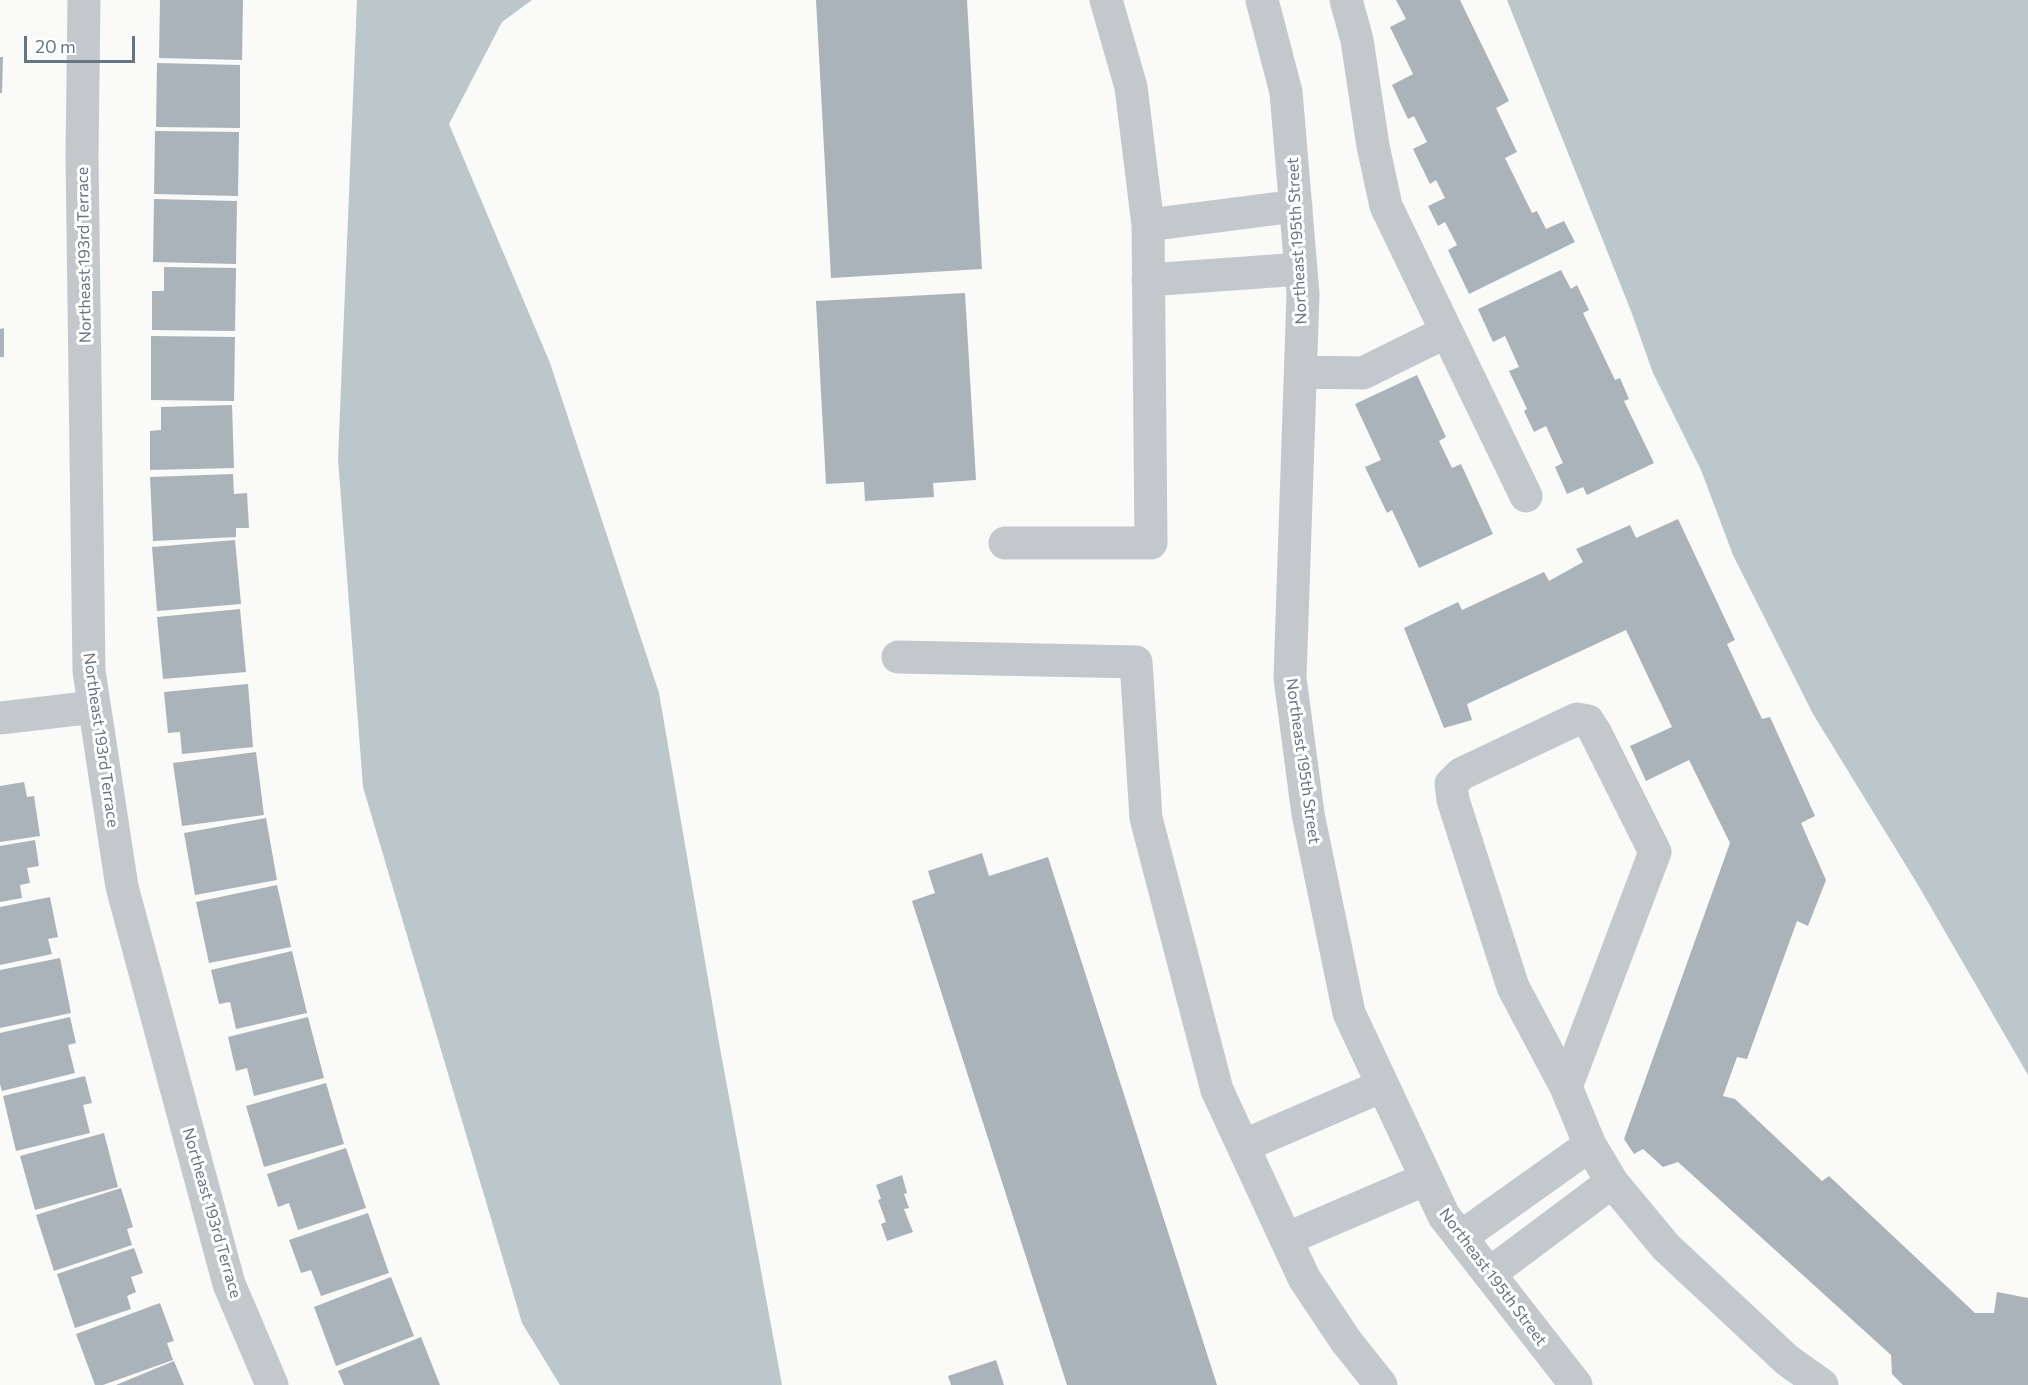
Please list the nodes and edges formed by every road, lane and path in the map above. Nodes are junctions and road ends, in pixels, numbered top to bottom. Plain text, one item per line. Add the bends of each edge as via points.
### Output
1 (84, 0) edge
2 (1106, 0) edge
3 (1262, 0) edge
4 (1346, 0) edge
5 (1296, 206) junction
6 (1148, 225) junction
7 (1301, 270) junction
8 (1148, 280) junction
9 (1446, 332) junction
10 (1301, 372) junction
11 (1526, 496) dead end
12 (1005, 543) dead end
13 (898, 657) dead end
14 (94, 707) junction
15 (0, 718) edge
16 (1382, 1086) junction
17 (1566, 1087) junction
18 (1590, 1145) junction
19 (1243, 1146) junction
20 (1426, 1179) junction
21 (1612, 1182) junction
22 (1461, 1237) junction
23 (1287, 1239) junction
24 (1489, 1274) junction
25 (272, 1385) edge
26 (1381, 1385) edge
27 (1576, 1385) edge
28 (1822, 1385) edge

1 - 14 street, Northeast 193rd Terrace via 82,156 89,672
2 - 6 street via 1131,87
3 - 5 street, Northeast 195th Street via 1286,92
4 - 9 street via 1357,40 1386,206
5 - 6 street
5 - 7 street, Northeast 195th Street
6 - 8 street
7 - 8 street
7 - 10 street, Northeast 195th Street
8 - 12 street via 1151,543
9 - 10 street via 1363,373
9 - 11 street
10 - 16 street, Northeast 195th Street via 1290,678 1308,814 1349,1013
13 - 19 street via 1136,662 1146,818 1217,1090
14 - 15 street
14 - 25 street, Northeast 193rd Terrace via 122,887 229,1284
16 - 19 street
16 - 20 street, Northeast 195th Street
17 - 17 street via 1513,987 1451,784 1461,774 1577,719 1588,721 1595,732 1655,852
17 - 18 street
18 - 21 street
18 - 22 street
19 - 23 street
20 - 22 street, Northeast 195th Street via 1444,1216
20 - 23 street
21 - 24 street
21 - 28 street via 1666,1247 1787,1360
22 - 24 street, Northeast 195th Street
23 - 26 street via 1304,1278
24 - 27 street, Northeast 195th Street

